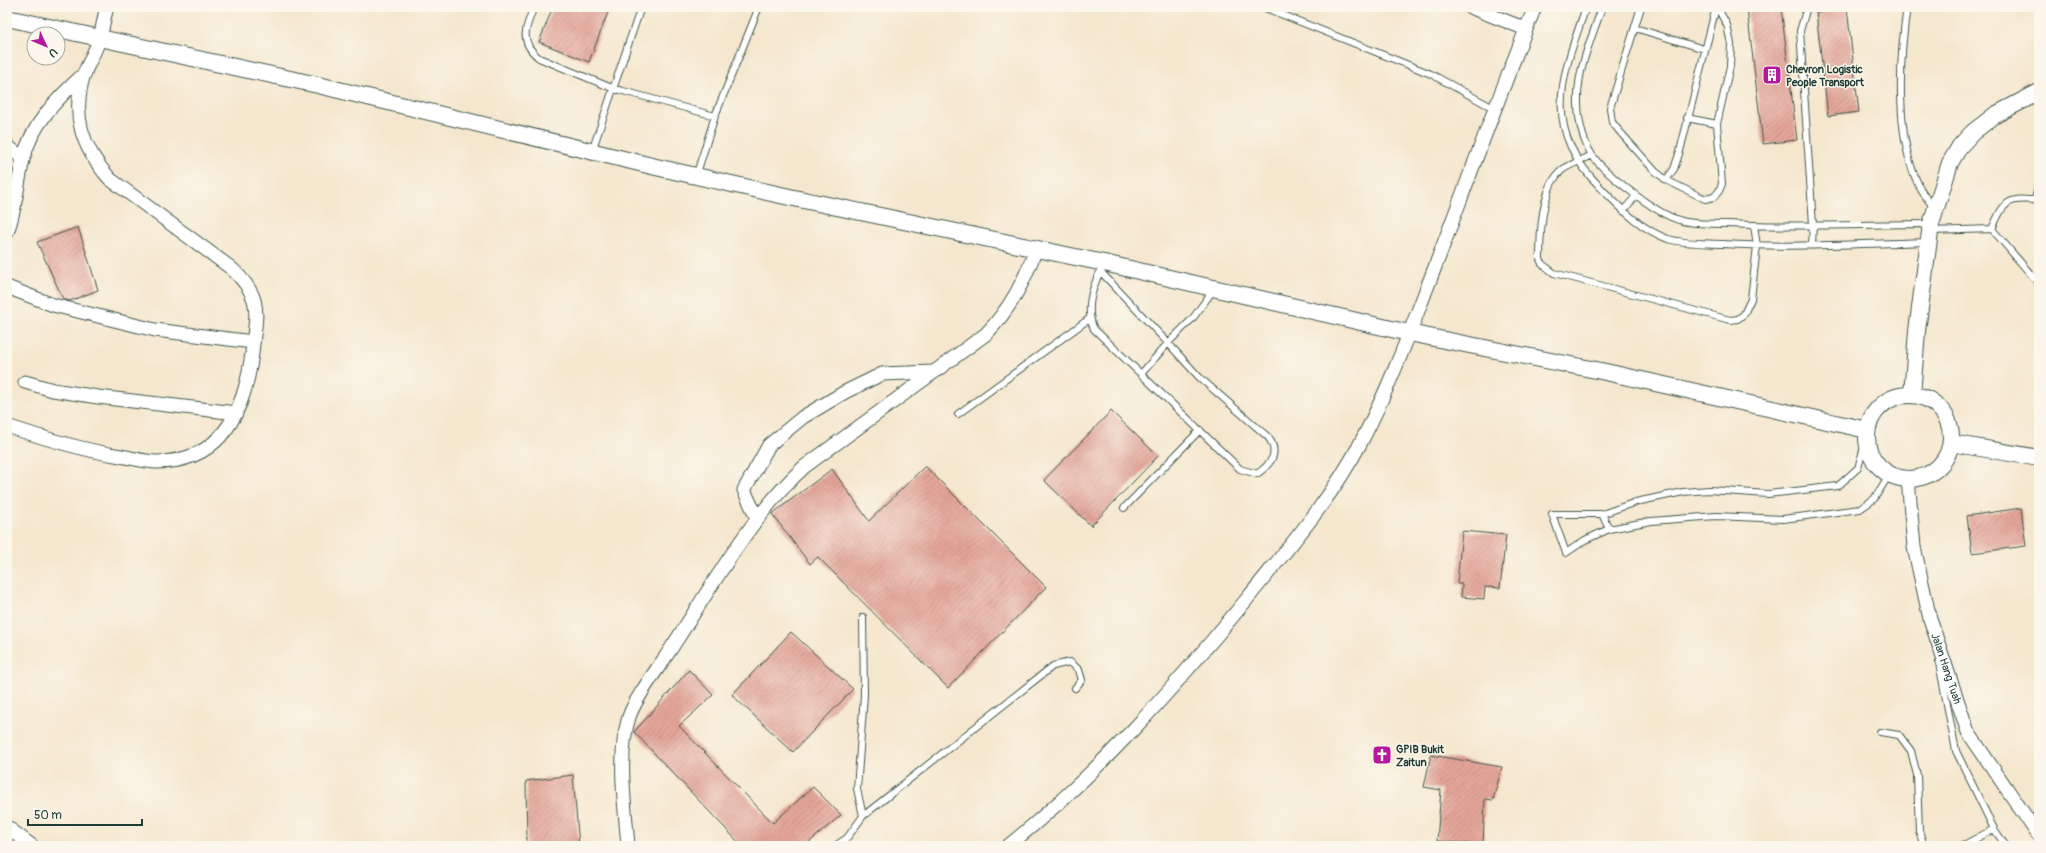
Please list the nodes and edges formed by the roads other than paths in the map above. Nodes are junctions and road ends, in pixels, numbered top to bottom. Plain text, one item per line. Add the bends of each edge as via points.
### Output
1 (107, 7) edge
2 (534, 7) edge
3 (641, 7) edge
4 (759, 7) edge
5 (1263, 7) edge
6 (1470, 7) edge
7 (1536, 7) edge
8 (1586, 7) edge
9 (1602, 7) edge
10 (1641, 7) edge
11 (1716, 7) edge
12 (1807, 7) edge
13 (1907, 7) edge
14 (7, 18) edge
15 (1635, 28) junction
16 (1526, 29) junction
17 (100, 37) junction
18 (1704, 49) junction
19 (85, 73) junction
20 (612, 88) junction
21 (2039, 92) edge
22 (1495, 109) junction
23 (715, 116) junction
24 (1687, 118) junction
25 (1717, 124) junction
26 (7, 146) edge
27 (592, 151) junction
28 (1592, 155) junction
29 (23, 158) junction
30 (1578, 162) junction
31 (696, 176) junction
32 (1666, 180) junction
33 (2039, 183) edge
34 (1636, 196) junction
35 (2037, 200) edge
36 (1624, 211) junction
37 (1754, 225) junction
38 (1813, 225) junction
39 (1932, 227) junction
40 (1992, 229) junction
41 (7, 232) edge
42 (1812, 245) junction
43 (1757, 246) junction
44 (1036, 249) junction
45 (1102, 267) junction
46 (2039, 284) edge
47 (7, 287) edge
48 (1214, 289) junction
49 (1089, 319) junction
50 (1410, 332) junction
51 (253, 342) junction
52 (1168, 343) junction
53 (934, 372) junction
54 (1141, 374) junction
55 (25, 382) dead end
56 (1912, 395) junction
57 (236, 413) junction
58 (958, 414) dead end
59 (7, 426) edge
60 (1200, 430) junction
61 (1867, 435) junction
62 (1950, 443) junction
63 (2039, 457) edge
64 (1889, 475) junction
65 (1908, 479) junction
66 (1124, 508) dead end
67 (1602, 514) junction
68 (757, 518) junction
69 (1608, 529) junction
70 (863, 617) dead end
71 (1930, 619) junction
72 (1074, 688) dead end
73 (1880, 732) dead end
74 (863, 816) junction
75 (7, 827) edge
76 (1994, 829) junction
77 (2039, 836) edge
78 (32, 846) edge
79 (628, 846) edge
80 (835, 846) edge
81 (1008, 846) edge
82 (1924, 846) edge
83 (1962, 846) edge
84 (2006, 846) edge

1 - 17 street
2 - 20 lane via 525,35 531,52 546,63
3 - 20 lane
4 - 23 lane
5 - 22 lane via 1431,74
6 - 16 street
7 - 16 street
8 - 30 lane via 1574,40 1561,92 1561,114 1569,145
9 - 28 lane via 1586,56 1578,96 1583,134
10 - 15 lane
11 - 18 lane
11 - 25 lane via 1727,25 1731,44 1730,66
12 - 38 lane via 1800,31
13 - 39 lane via 1901,79 1905,131 1910,158
14 - 17 street
15 - 18 lane
15 - 32 lane via 1610,115 1620,132
16 - 22 street
17 - 19 street
17 - 27 street via 318,85
18 - 24 lane
19 - 29 street via 47,111 34,132
19 - 51 street via 79,115 82,135 90,152 110,179 243,279 256,305
20 - 23 lane
20 - 27 lane
21 - 39 street via 1995,115 1960,146 1950,163
22 - 50 street
23 - 31 lane
24 - 25 lane
24 - 32 lane via 1674,169
25 - 32 lane via 1722,184 1714,197 1705,199
26 - 29 street
27 - 31 street
28 - 30 lane
28 - 34 lane
29 - 41 street
30 - 36 lane
30 - 43 lane via 1562,170 1552,184 1542,220 1540,259 1542,264 1554,273 1730,320 1738,319 1744,314 1751,299
31 - 44 street
33 - 35 lane
34 - 36 lane
34 - 37 lane via 1680,221
35 - 40 lane via 2018,198 2005,203
36 - 43 lane via 1669,239
37 - 38 lane
37 - 43 lane
38 - 39 lane
38 - 42 lane
39 - 40 lane
39 - 42 lane
39 - 56 street via 1917,332
40 - 46 lane
42 - 43 lane
44 - 45 street
44 - 53 street via 1026,278 1000,320 986,334
45 - 48 street
45 - 49 lane via 1092,293
45 - 52 lane
47 - 51 street via 53,306 155,330
48 - 50 street
48 - 52 lane via 1193,318
49 - 54 lane via 1094,329
49 - 58 lane
50 - 61 street via 1600,371
50 - 81 street via 1360,443 1330,495 1306,526 1160,703 1053,810
51 - 57 street via 248,384
52 - 54 lane
52 - 60 lane via 1199,377 1268,437 1275,452 1273,458 1258,474 1252,474 1240,469
53 - 68 street via 804,467 780,489
53 - 68 street via 882,374 803,417 769,445 744,490
54 - 60 lane
55 - 57 street via 53,390 98,397
56 - 61 street via 1888,400 1878,408 1871,418
56 - 62 street via 1934,403 1942,411 1948,420
57 - 59 street via 229,428 214,444 178,460 156,462 84,450
60 - 66 lane
61 - 64 street via 1870,454 1877,466
61 - 67 lane via 1858,468 1838,486 1768,494 1709,490 1683,492 1636,502
62 - 63 street
62 - 65 street via 1947,455 1931,473 1920,478
64 - 65 street
64 - 69 lane via 1874,499 1860,509 1783,518 1716,516 1651,521
65 - 71 street, Jalan Hang Tuah via 1914,547
67 - 69 lane
67 - 69 lane via 1552,514 1566,553
68 - 79 street via 638,699 630,716 624,749 624,802
70 - 74 lane via 864,695 857,789
71 - 76 lane via 1956,751
71 - 77 street, Jalan Hang Tuah via 1968,732
72 - 74 lane via 1082,680 1079,670 1070,662 1052,666
73 - 82 lane via 1898,735 1911,751 1917,775 1919,831
74 - 80 lane via 847,838
75 - 78 street
76 - 83 lane
76 - 84 lane

